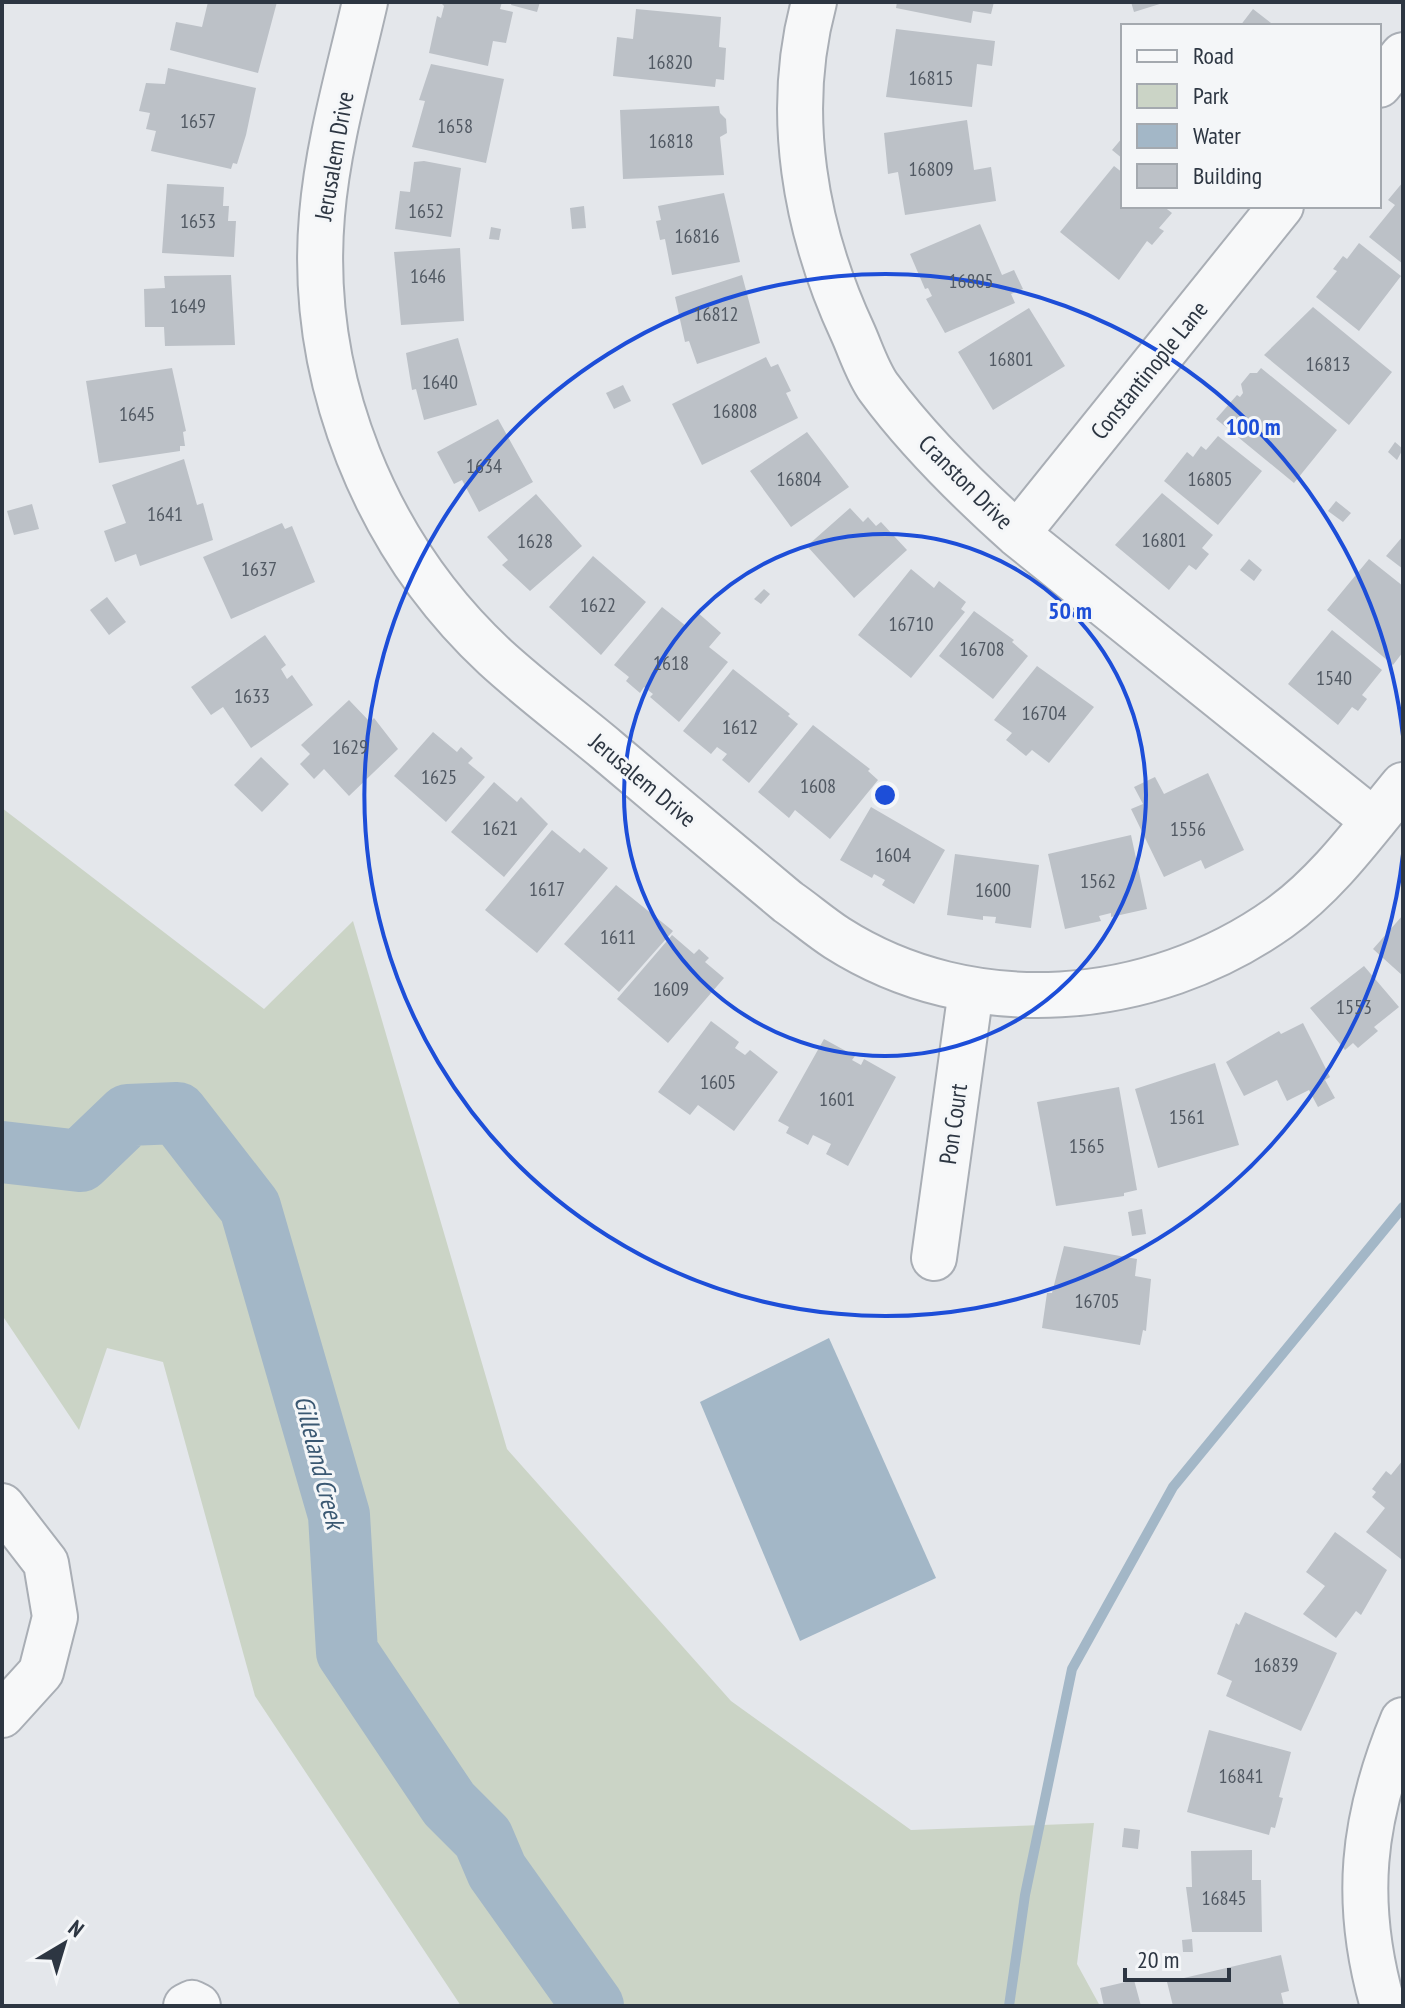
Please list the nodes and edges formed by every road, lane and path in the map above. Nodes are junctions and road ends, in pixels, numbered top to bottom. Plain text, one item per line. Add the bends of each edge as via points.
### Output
1 (365, 2) edge
2 (814, 2) edge
3 (1403, 55) edge
4 (1381, 82) edge
5 (1279, 208) edge
6 (1017, 534) junction
7 (1403, 785) edge
8 (1374, 821) junction
9 (971, 990) junction
10 (934, 1258) dead end
11 (2, 1506) edge
12 (2, 1715) edge
13 (1403, 1720) edge
14 (186, 2006) edge
15 (198, 2006) edge
16 (1383, 2006) edge

1 - 9 street, Jerusalem Drive via 328,166 320,273 331,368 348,430 395,534 451,611 495,656 788,902 838,938 883,961
2 - 6 street, Cranston Drive via 803,43 799,132 812,224 837,299 877,386 982,503
3 - 4 street
5 - 6 street, Constantinople Lane
6 - 8 street, Cranston Drive
7 - 8 street, Jerusalem Drive
8 - 9 street, Jerusalem Drive via 1324,879 1280,917 1186,969 1126,987 1076,994
9 - 10 street, Pon Court
11 - 12 street via 46,1563 55,1617 41,1672
13 - 16 street via 1383,1767 1364,1872 1370,1962
14 - 15 street

